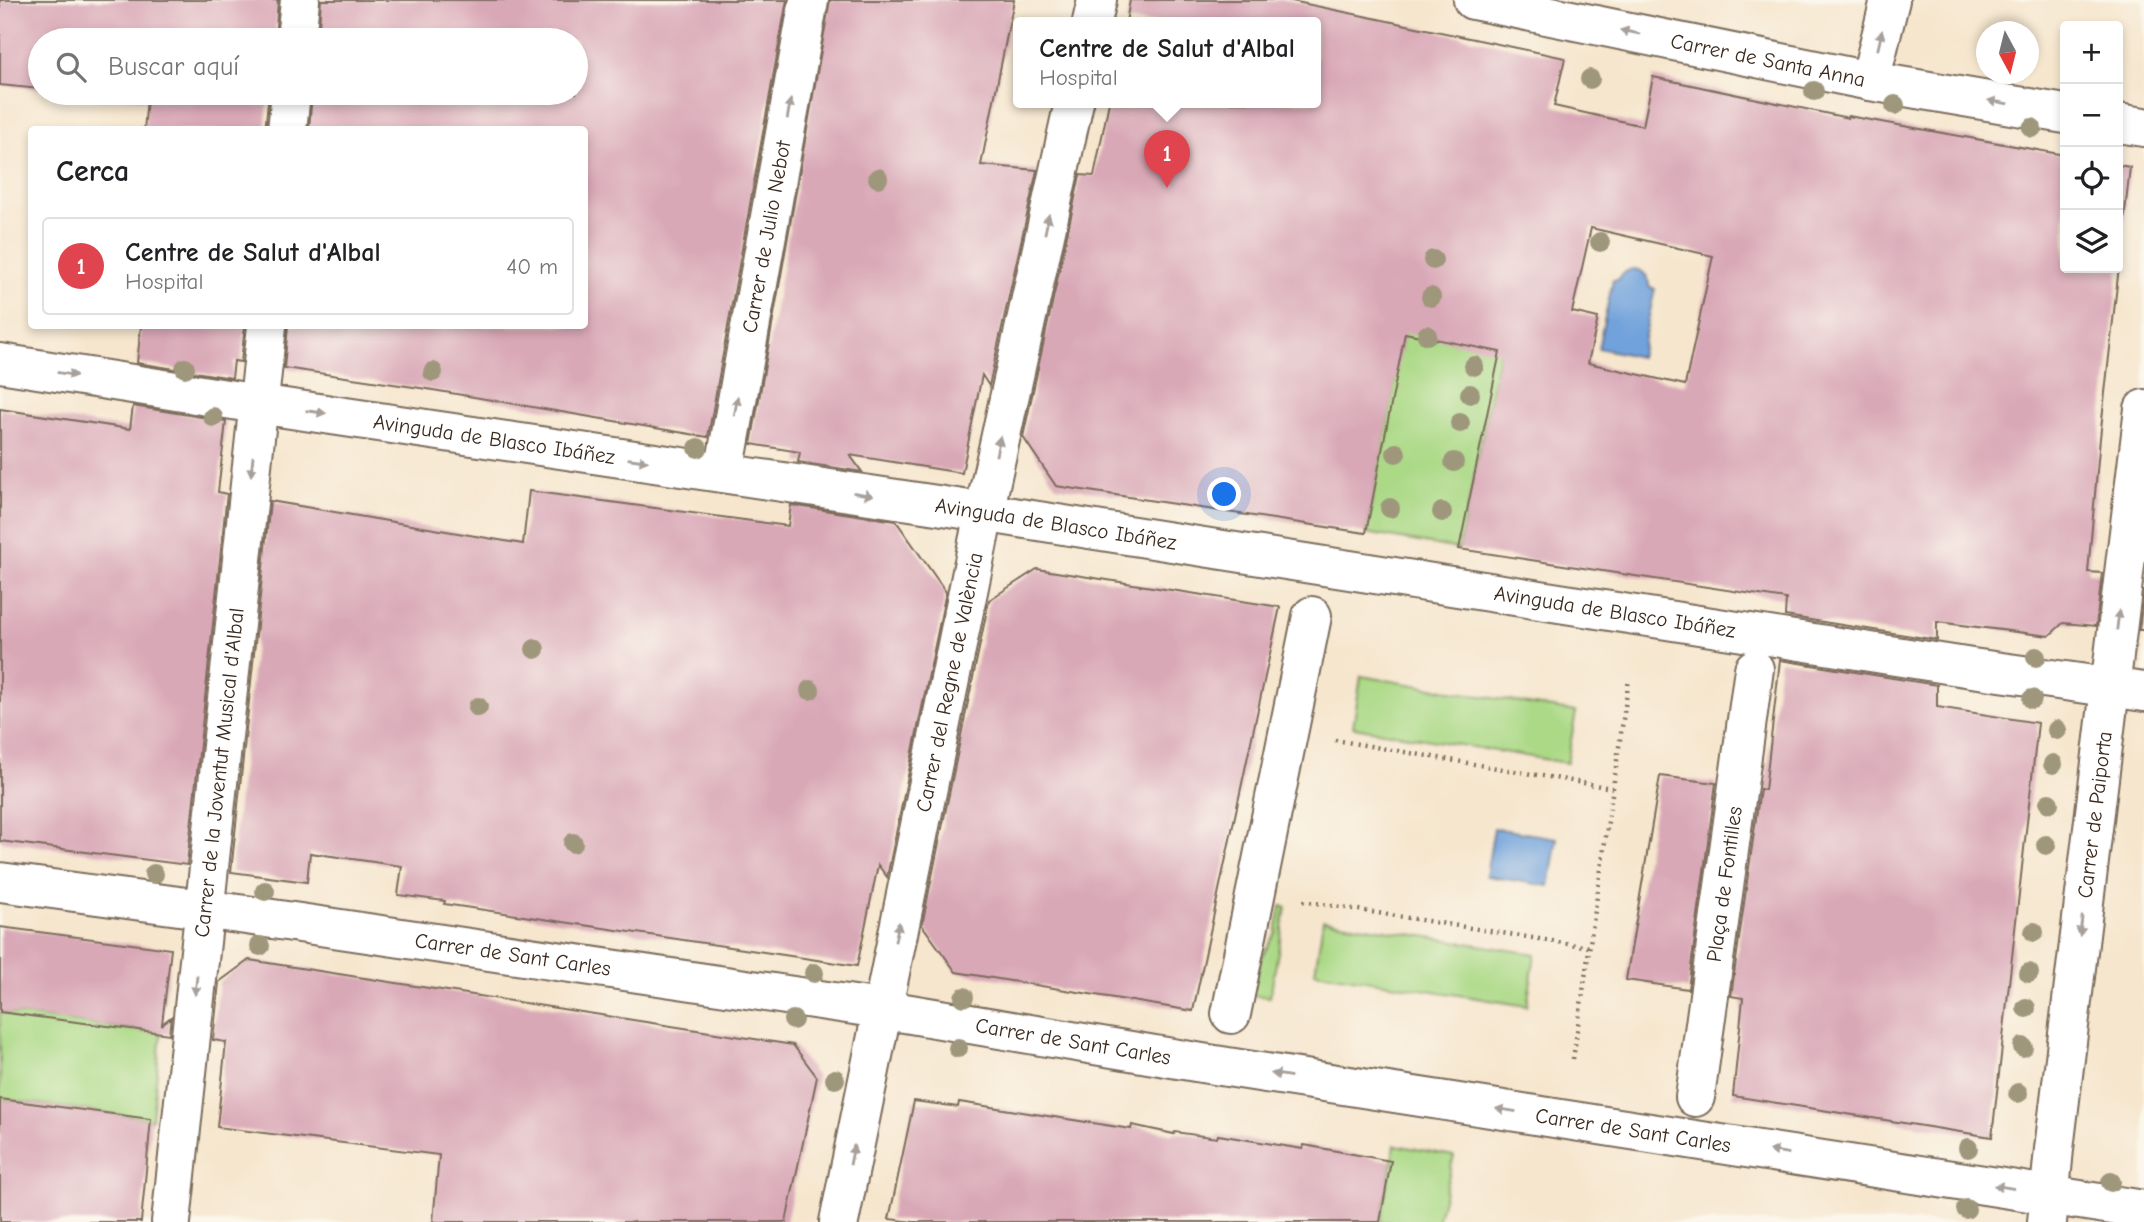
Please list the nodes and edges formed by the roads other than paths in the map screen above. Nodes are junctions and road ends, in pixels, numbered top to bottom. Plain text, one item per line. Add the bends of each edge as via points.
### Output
1 (300, 0) edge
2 (809, 0) edge
3 (1473, 0) edge
4 (1889, 0) edge
5 (297, 28) edge
6 (1870, 81) junction
7 (289, 105) edge
8 (1073, 108) edge
9 (2060, 113) edge
10 (2123, 124) edge
11 (287, 126) edge
12 (2144, 127) edge
13 (267, 329) edge
14 (0, 363) edge
15 (258, 404) junction
16 (2144, 409) edge
17 (724, 473) junction
18 (984, 513) junction
19 (1312, 616) dead end
20 (1754, 670) dead end
21 (2127, 690) edge
22 (0, 882) edge
23 (204, 909) junction
24 (881, 1009) junction
25 (1231, 1014) dead end
26 (1695, 1097) dead end
27 (2049, 1208) edge
28 (2144, 1210) edge
29 (171, 1222) edge
30 (839, 1222) edge

1 - 5 street
17 -> 2 street, Carrer de Julio Nebot
6 -> 3 street, Carrer de Santa Anna
6 -> 4 street
9 -> 6 street, Carrer de Santa Anna
7 - 11 street
18 -> 8 street, Carrer del Regne de València
10 - 12 street
13 - 15 street, Carrer de la Joventut Musical d'Albal
14 -> 15 street, Avinguda de Blasco Ibáñez
15 -> 17 street, Avinguda de Blasco Ibáñez
15 -> 23 street, Carrer de la Joventut Musical d'Albal
21 -> 16 street, Carrer de Paiporta
17 -> 18 street, Avinguda de Blasco Ibáñez
18 - 21 street, Avinguda de Blasco Ibáñez
24 -> 18 street, Carrer del Regne de València
19 - 25 street
20 - 26 street, Plaça de Fontilles
21 -> 27 street, Carrer de Paiporta via 2055,1135
22 - 23 street, Carrer de Sant Carles
23 - 24 street, Carrer de Sant Carles
23 -> 29 street, Carrer de la Joventut Musical d'Albal
27 -> 24 street, Carrer de Sant Carles
30 -> 24 street, Carrer del Regne de València
27 - 28 street, Carrer de Sant Carles

